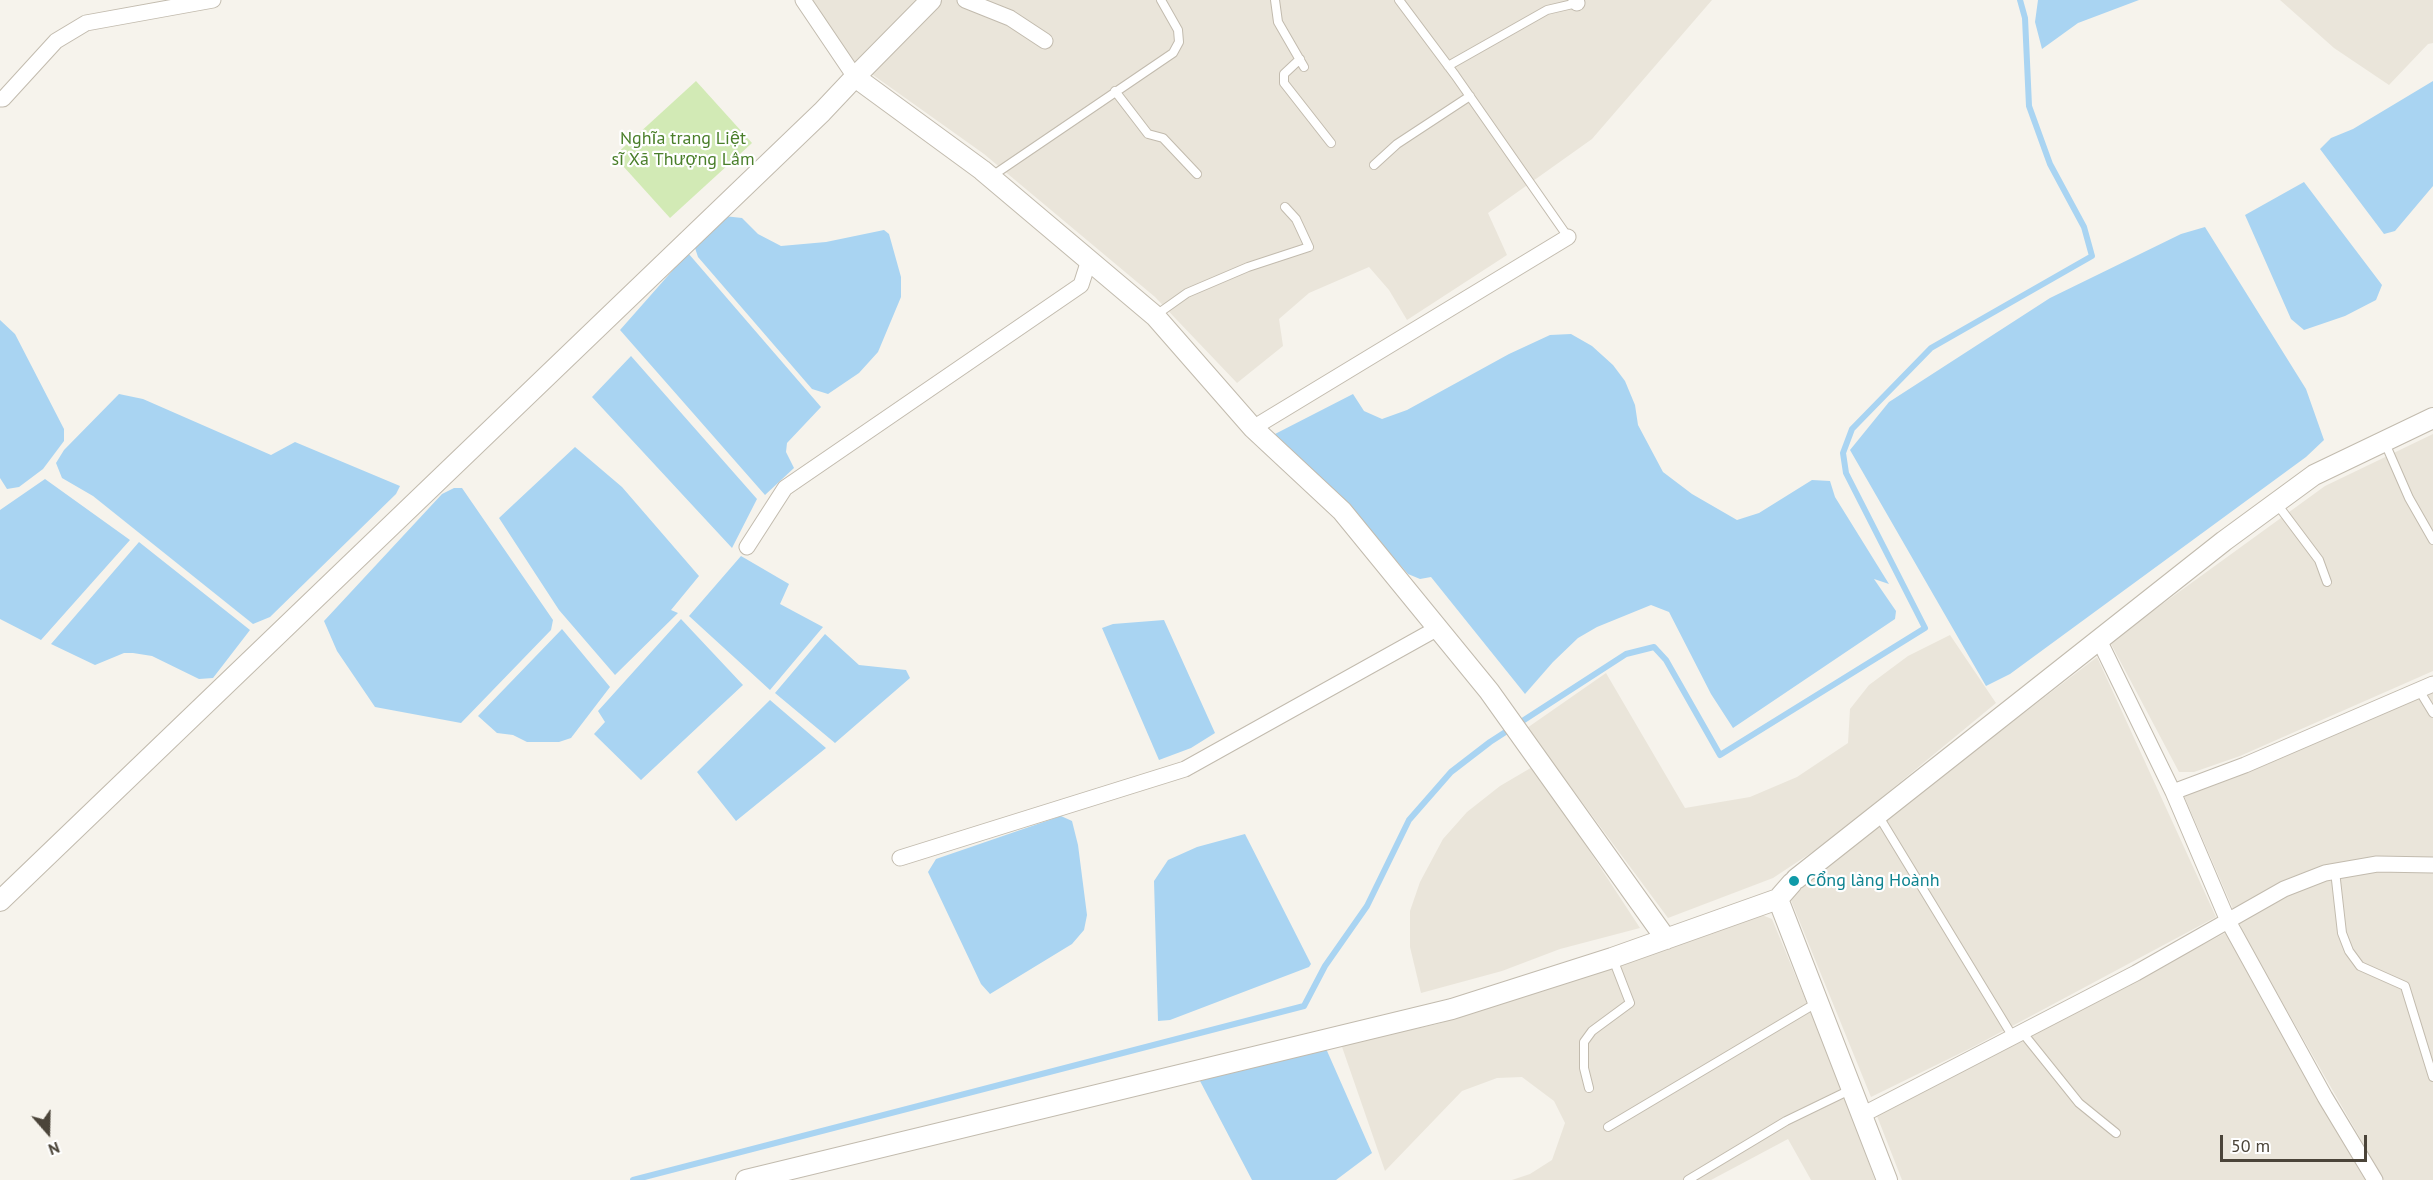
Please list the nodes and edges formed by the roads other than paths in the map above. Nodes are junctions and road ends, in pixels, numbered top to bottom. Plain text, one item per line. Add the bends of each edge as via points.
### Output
1 (213, 0) edge
2 (802, 0) edge
3 (931, 0) edge
4 (965, 0) edge
5 (1161, 0) edge
6 (1275, 0) edge
7 (1399, 0) edge
8 (1577, 1) edge
9 (1046, 41) dead end
10 (1448, 66) junction
11 (855, 77) junction
12 (1115, 92) junction
13 (1470, 96) junction
14 (0, 99) edge
15 (1331, 143) dead end
16 (1374, 165) dead end
17 (1197, 174) dead end
18 (990, 177) junction
19 (1285, 207) dead end
20 (1568, 237) joint
21 (1089, 260) junction
22 (1155, 316) junction
23 (2433, 418) edge
24 (1253, 428) junction
25 (2384, 441) junction
26 (2276, 503) junction
27 (2433, 540) edge
28 (747, 547) dead end
29 (2328, 582) dead end
30 (1438, 628) junction
31 (2099, 640) junction
32 (2426, 687) edge
33 (2433, 713) edge
34 (2173, 792) junction
35 (1877, 813) junction
36 (900, 858) dead end
37 (2433, 865) edge
38 (2335, 871) junction
39 (1778, 899) junction
40 (0, 901) edge
41 (2228, 921) junction
42 (1666, 939) junction
43 (1612, 958) junction
44 (1818, 1002) junction
45 (2018, 1035) junction
46 (2433, 1077) edge
47 (1589, 1088) dead end
48 (1852, 1089) junction
49 (1862, 1115) junction
50 (1608, 1127) dead end
51 (2116, 1133) dead end
52 (746, 1180) edge
53 (1688, 1180) edge
54 (1887, 1180) edge
55 (2375, 1180) edge

1 - 14 street via 86,23 56,40
2 - 11 street
3 - 11 street
4 - 9 street via 1010,18
5 - 12 lane via 1178,30 1179,42 1173,53
6 - 15 lane via 1278,22 1302,63 1284,74 1284,83
7 - 10 lane
8 - 10 lane via 1547,10
10 - 13 lane
11 - 18 street
11 - 40 street
12 - 17 lane via 1148,134 1163,138
12 - 18 lane
13 - 16 lane via 1397,144
13 - 20 lane
18 - 21 street
19 - 22 lane via 1296,219 1309,247 1187,293
20 - 24 street
21 - 22 street
21 - 28 street via 1081,285 785,488
22 - 24 street
23 - 25 street
24 - 30 street via 1342,511
25 - 26 street via 2314,475
25 - 27 lane
26 - 29 lane via 2319,560
26 - 31 street
30 - 36 street via 1185,769
30 - 42 street via 1507,715
31 - 34 street
31 - 35 street
32 - 33 lane
32 - 34 street
34 - 41 street
35 - 39 street via 1794,881
35 - 45 lane
37 - 38 street via 2378,864
38 - 41 street via 2284,889
38 - 46 lane via 2342,933 2349,951 2360,966 2405,986
39 - 42 street
39 - 44 street
41 - 45 street
41 - 55 street
42 - 43 street
43 - 47 lane via 1630,1003 1592,1031 1584,1042
43 - 52 street via 1452,1009
44 - 48 street
44 - 50 lane
45 - 49 street
45 - 51 lane via 2079,1103
48 - 49 street
48 - 53 lane via 1786,1121
49 - 54 street

